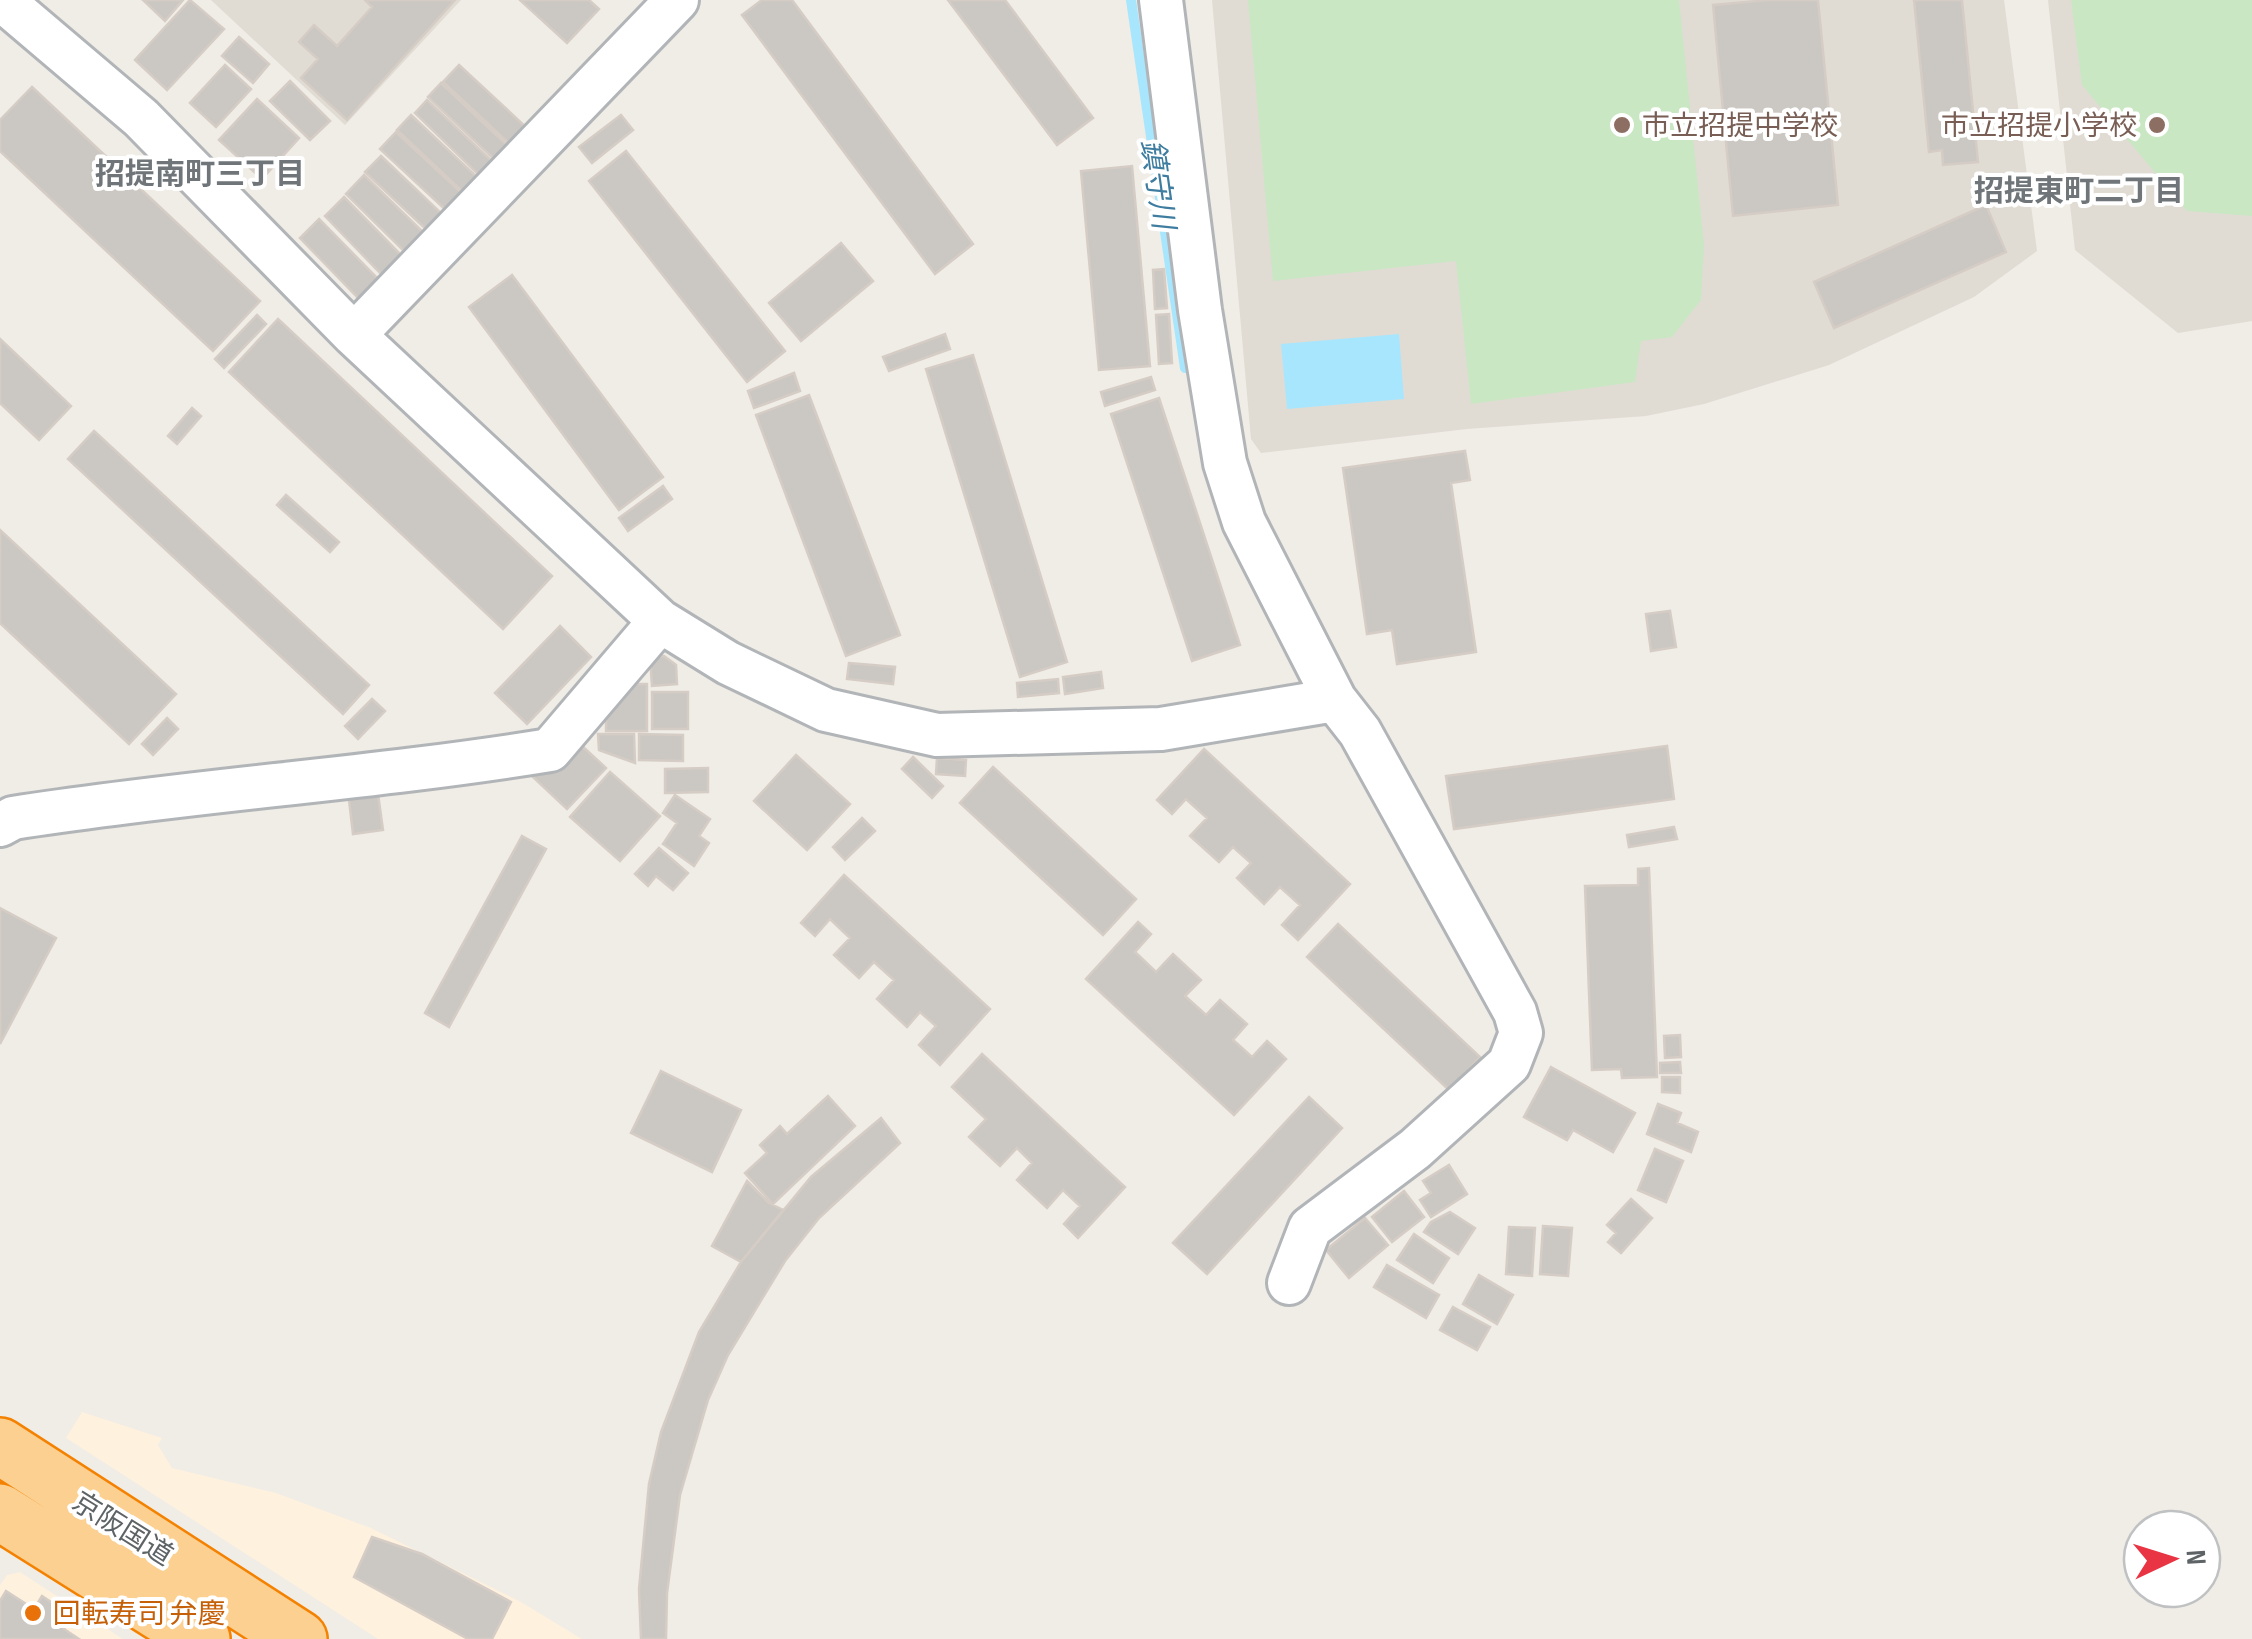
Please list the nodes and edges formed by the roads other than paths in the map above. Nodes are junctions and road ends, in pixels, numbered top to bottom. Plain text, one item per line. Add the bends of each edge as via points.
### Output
1 (2, 0) edge
2 (677, 0) edge
3 (1161, 0) edge
4 (354, 335) junction
5 (660, 621) junction
6 (1336, 700) junction
7 (0, 825) edge
8 (1288, 1283) dead end
9 (0, 1446) edge
10 (4, 1525) edge
11 (202, 1639) edge
12 (300, 1639) edge

1 - 4 street via 141,118
2 - 4 street
3 - 6 street via 1225,463 1244,522
4 - 5 street
5 - 6 street via 826,710 937,735 1161,728
5 - 7 street via 550,750 150,798
6 - 8 street via 1515,1012 1520,1033 1509,1064 1415,1149 1310,1228
9 - 12 highway, 京阪国道
10 - 11 highway, 京阪国道

